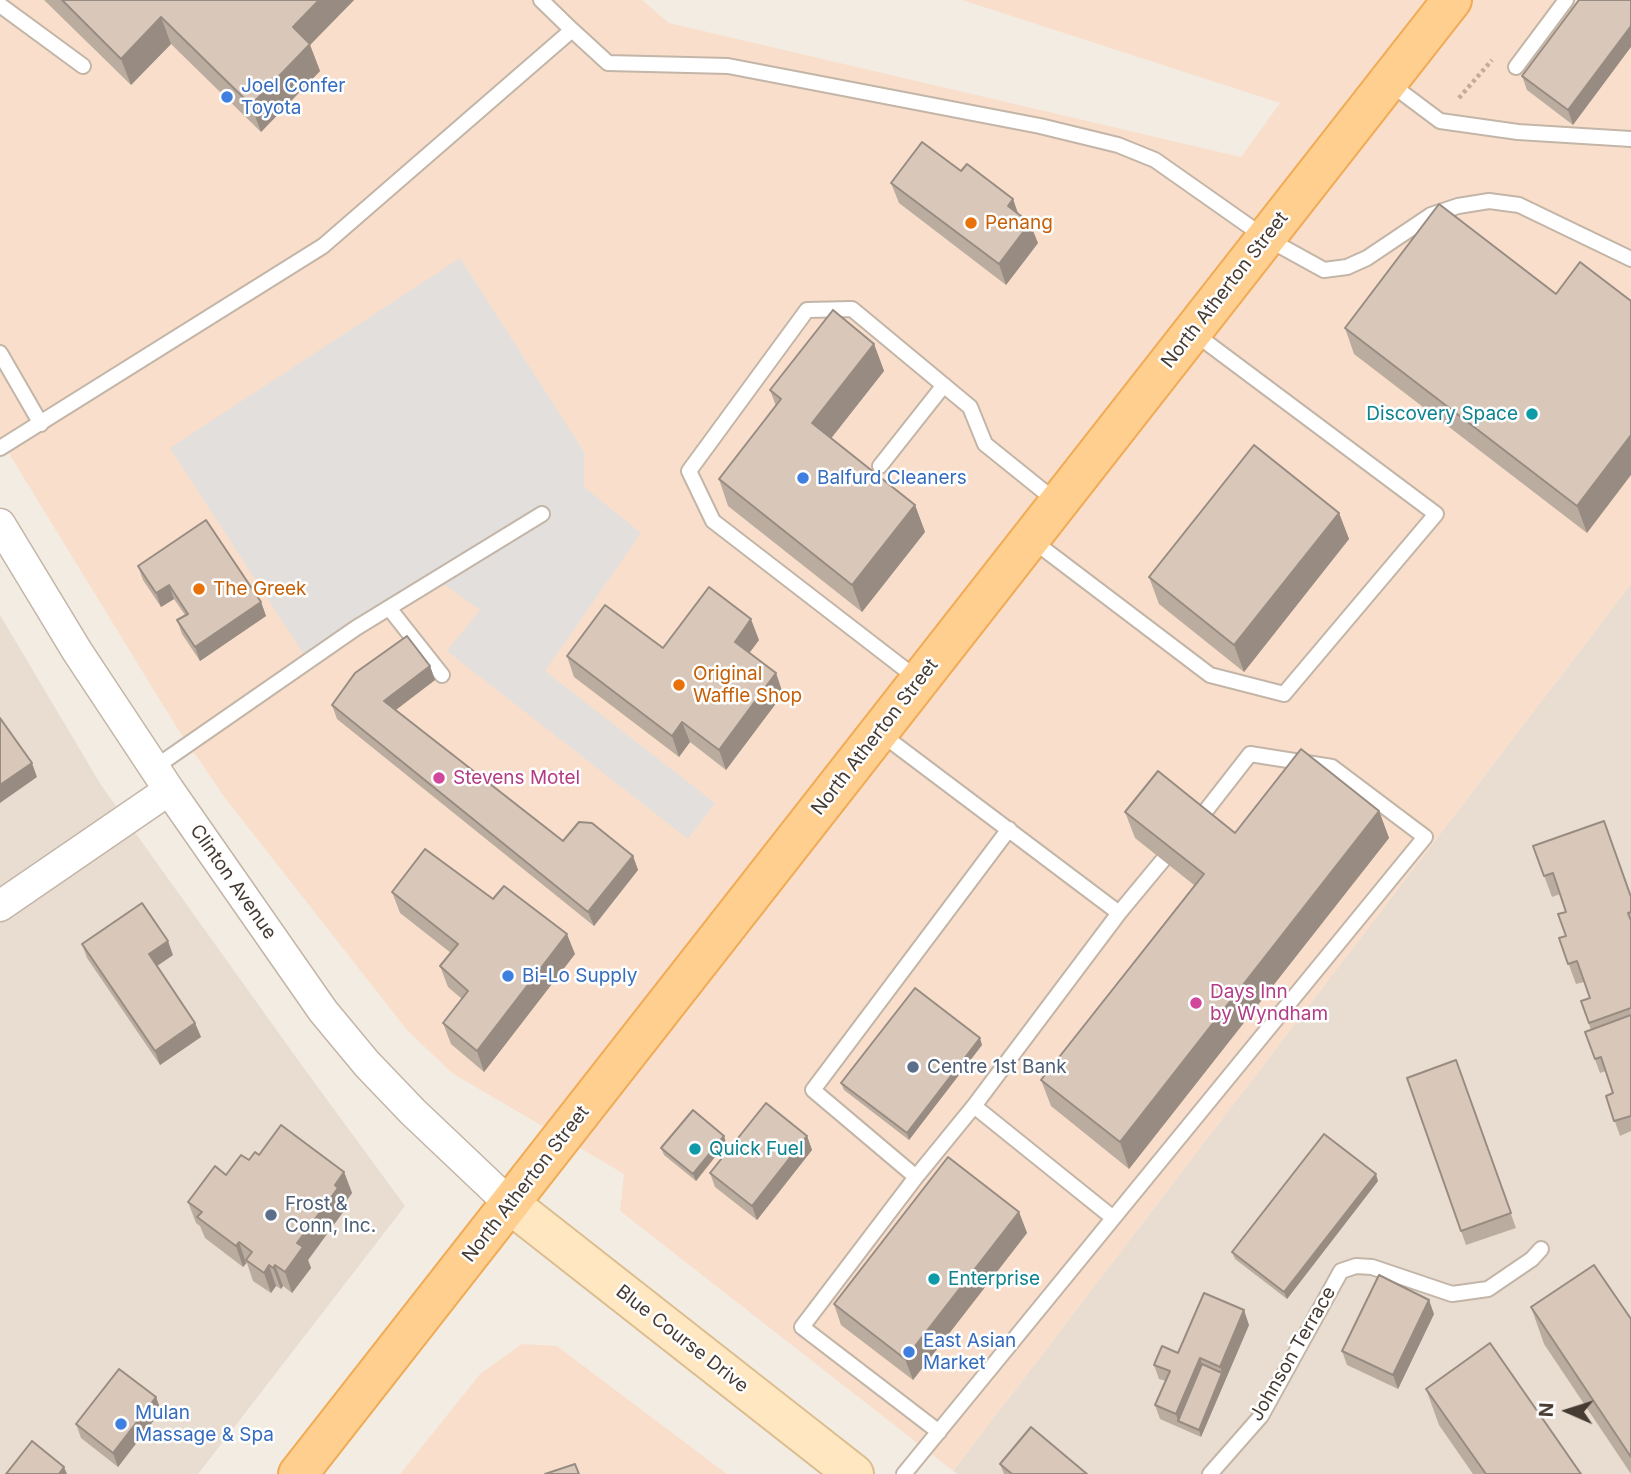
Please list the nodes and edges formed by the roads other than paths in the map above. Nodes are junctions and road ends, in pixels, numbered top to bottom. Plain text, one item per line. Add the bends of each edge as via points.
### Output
1 (541, 0) edge
2 (1566, 0) edge
3 (0, 5) edge
4 (1432, 19) edge
5 (572, 30) junction
6 (83, 66) dead end
7 (1516, 66) dead end
8 (1388, 82) junction
9 (1631, 139) edge
10 (1266, 238) junction
11 (1631, 259) edge
12 (1193, 332) junction
13 (0, 354) edge
14 (944, 385) junction
15 (41, 424) junction
16 (0, 448) edge
17 (880, 466) dead end
18 (1058, 503) junction
19 (542, 514) dead end
20 (0, 524) edge
21 (1030, 539) junction
22 (389, 608) junction
23 (442, 675) dead end
24 (920, 680) junction
25 (879, 732) junction
26 (161, 779) junction
27 (1197, 822) edge
28 (1009, 829) junction
29 (1163, 860) edge
30 (0, 906) edge
31 (1119, 913) junction
32 (974, 1106) junction
33 (916, 1177) junction
34 (510, 1204) junction
35 (1112, 1217) junction
36 (1541, 1249) dead end
37 (939, 1432) junction
38 (298, 1474) edge
39 (854, 1474) edge
40 (904, 1474) edge
41 (1210, 1474) edge

1 - 5 lane
2 - 7 lane
3 - 6 lane
4 - 8 main road, North Atherton Street
5 - 10 lane via 608,63 728,66 1040,125 1118,145 1155,160
5 - 15 lane via 323,246
8 - 9 lane via 1440,121 1518,132
8 - 10 main road, North Atherton Street
10 - 11 lane via 1324,270 1347,268 1431,215 1489,201 1519,205
10 - 12 main road, North Atherton Street
12 - 18 main road, North Atherton Street
12 - 21 lane via 1436,514 1284,694 1210,675
13 - 15 lane
14 - 17 lane
14 - 18 lane via 971,407 985,444
14 - 24 lane via 852,309 807,310 689,471 713,522
15 - 16 lane
18 - 21 main road, North Atherton Street
19 - 22 lane
20 - 26 street, Clinton Avenue
21 - 24 main road, North Atherton Street
22 - 23 lane
22 - 26 lane via 345,635
24 - 25 main road, North Atherton Street
25 - 28 lane
25 - 34 main road, North Atherton Street
26 - 30 street
26 - 34 street, Clinton Avenue via 323,1011 413,1112
27 - 35 lane via 1251,754 1332,766 1425,837
28 - 31 lane
28 - 33 lane via 813,1090
29 - 31 lane
31 - 32 lane
32 - 33 lane
32 - 35 lane
33 - 37 lane via 802,1327
34 - 38 main road, North Atherton Street
34 - 39 main road, Blue Course Drive
35 - 37 lane
36 - 41 lane, Johnson Terrace via 1488,1289 1452,1294 1372,1267 1341,1271 1261,1416
37 - 40 lane

